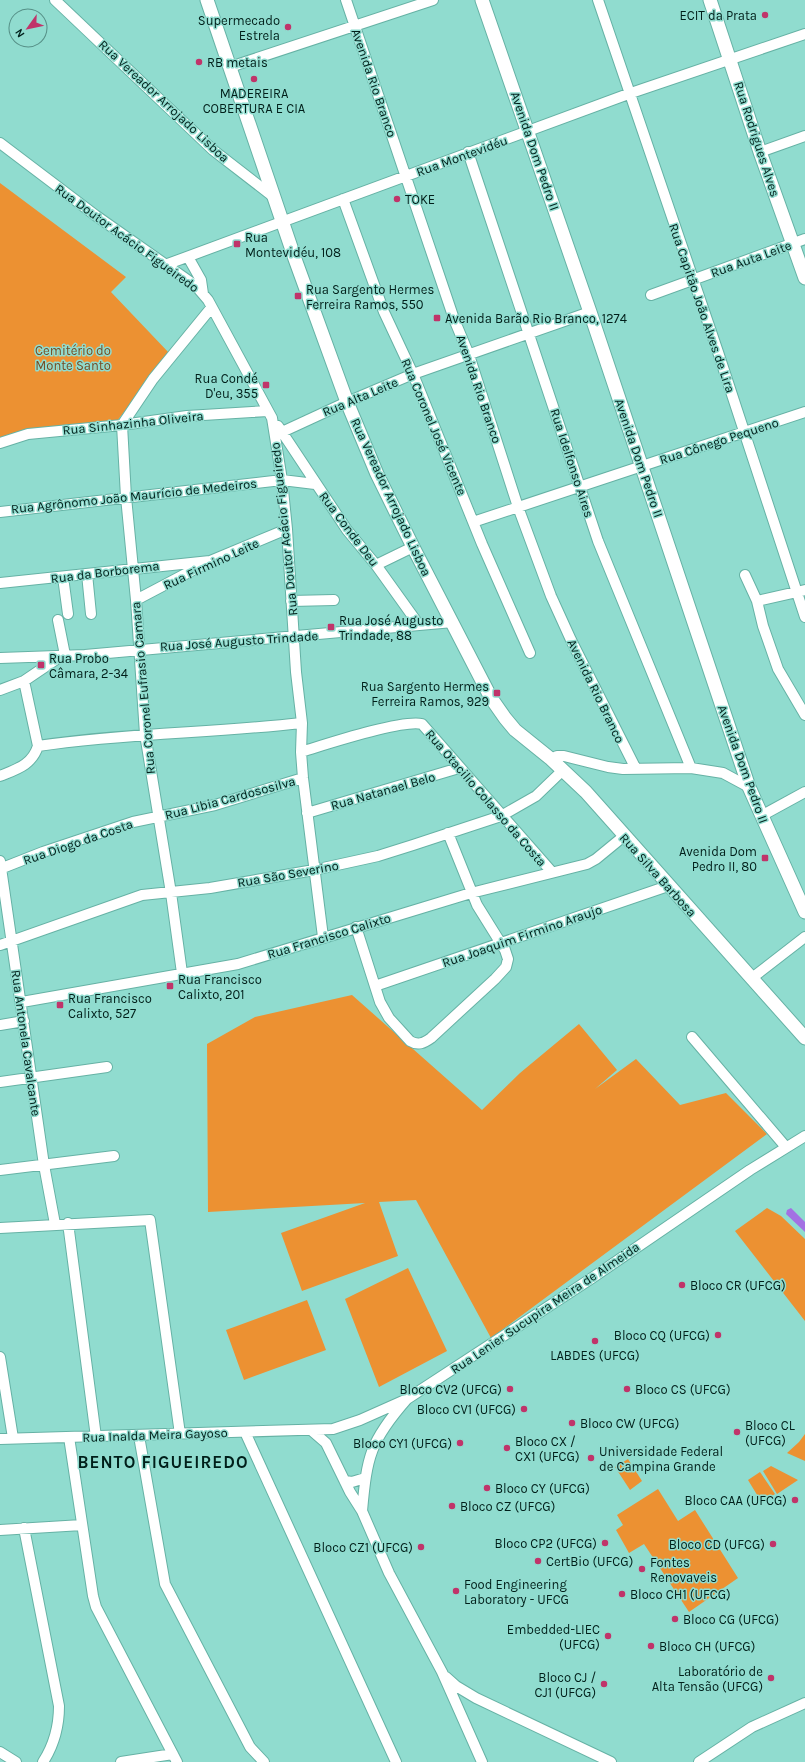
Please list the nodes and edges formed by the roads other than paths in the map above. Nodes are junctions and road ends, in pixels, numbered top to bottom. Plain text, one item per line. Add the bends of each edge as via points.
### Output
1 (55, 0) edge
2 (207, 0) edge
3 (346, 0) edge
4 (433, 0) edge
5 (482, 0) edge
6 (598, 0) edge
7 (710, 0) edge
8 (354, 27) junction
9 (805, 34) edge
10 (731, 59) junction
11 (230, 67) junction
12 (631, 93) junction
13 (529, 132) junction
14 (805, 136) edge
15 (0, 143) edge
16 (468, 152) junction
17 (760, 152) junction
18 (406, 176) junction
19 (275, 198) junction
20 (343, 199) junction
21 (284, 222) junction
22 (805, 239) edge
23 (792, 244) junction
24 (188, 257) junction
25 (165, 265) junction
26 (805, 278) edge
27 (693, 280) junction
28 (203, 294) junction
29 (651, 296) dead end
30 (212, 308) junction
31 (590, 312) junction
32 (530, 334) junction
33 (469, 355) junction
34 (413, 374) junction
35 (347, 402) junction
36 (805, 412) edge
37 (270, 415) junction
38 (122, 425) junction
39 (282, 432) junction
40 (744, 434) junction
41 (0, 443) edge
42 (641, 466) junction
43 (282, 480) junction
44 (315, 484) junction
45 (581, 485) junction
46 (126, 497) junction
47 (518, 507) junction
48 (0, 512) edge
49 (473, 522) junction
50 (287, 529) junction
51 (413, 547) junction
52 (210, 561) junction
53 (376, 565) junction
54 (131, 569) junction
55 (87, 574) junction
56 (745, 575) dead end
57 (63, 577) junction
58 (0, 583) edge
59 (801, 591) edge
60 (136, 600) junction
61 (334, 600) dead end
62 (292, 601) junction
63 (757, 601) junction
64 (68, 614) dead end
65 (91, 614) dead end
66 (805, 617) edge
67 (58, 620) dead end
68 (453, 622) junction
69 (419, 625) junction
70 (294, 638) junction
71 (139, 649) junction
72 (530, 653) dead end
73 (63, 656) junction
74 (0, 658) edge
75 (24, 680) junction
76 (0, 690) edge
77 (805, 715) edge
78 (505, 718) joint
79 (302, 723) junction
80 (145, 734) junction
81 (38, 746) junction
82 (301, 752) junction
83 (551, 759) junction
84 (459, 768) junction
85 (691, 768) junction
86 (636, 769) junction
87 (563, 770) junction
88 (0, 776) edge
89 (303, 778) junction
90 (749, 787) junction
91 (805, 792) edge
92 (307, 813) junction
93 (501, 816) junction
94 (760, 816) junction
95 (157, 818) junction
96 (448, 833) junction
97 (624, 836) junction
98 (0, 867) edge
99 (314, 870) junction
100 (551, 871) junction
101 (668, 886) junction
102 (171, 893) junction
103 (471, 893) junction
104 (803, 904) edge
105 (356, 927) junction
106 (323, 937) junction
107 (805, 937) edge
108 (11, 941) junction
109 (500, 943) junction
110 (0, 945) edge
111 (182, 973) junction
112 (752, 978) junction
113 (375, 986) junction
114 (22, 1002) junction
115 (24, 1021) junction
116 (0, 1025) edge
117 (692, 1037) dead end
118 (805, 1038) edge
119 (107, 1067) dead end
120 (31, 1078) junction
121 (0, 1082) edge
122 (805, 1130) edge
123 (805, 1136) edge
124 (786, 1146) junction
125 (114, 1156) dead end
126 (44, 1165) junction
127 (0, 1170) edge
128 (68, 1223) junction
129 (55, 1224) junction
130 (0, 1228) edge
131 (0, 1357) edge
132 (407, 1399) junction
133 (378, 1411) junction
134 (386, 1423) junction
135 (333, 1429) junction
136 (311, 1430) junction
137 (244, 1432) junction
138 (180, 1434) junction
139 (139, 1436) junction
140 (69, 1437) junction
141 (96, 1437) junction
142 (13, 1438) junction
143 (0, 1439) edge
144 (326, 1443) junction
145 (365, 1478) junction
146 (345, 1481) junction
147 (362, 1511) junction
148 (82, 1525) junction
149 (24, 1528) junction
150 (0, 1530) edge
151 (442, 1672) junction
152 (805, 1703) edge
153 (0, 1752) edge
154 (175, 1758) edge
155 (16, 1762) edge
156 (43, 1762) edge
157 (121, 1762) edge
158 (264, 1762) edge
159 (396, 1762) edge
160 (482, 1762) edge
161 (611, 1762) edge
162 (699, 1762) edge

1 - 19 street, Rua Vereador Arrojado Lisboa via 213,150
2 - 11 main road, Rua Vereador Arrojado Lisboa
3 - 8 street, Avenida Rio Branco
4 - 8 street
5 - 13 main road, Avenida Dom Pedro II
6 - 12 street, Rua Capitão João Alves de Lira
7 - 10 main road, Rua Rodrigues Alves
8 - 11 street
8 - 18 street, Avenida Rio Branco
9 - 10 street, Rua Montevidéu
10 - 12 street, Rua Montevidéu
10 - 17 main road, Rua Rodrigues Alves
11 - 19 main road, Rua Vereador Arrojado Lisboa
12 - 13 street, Rua Montevidéu
12 - 27 street, Rua Capitão João Alves de Lira
13 - 16 street, Rua Montevidéu
13 - 31 main road, Avenida Dom Pedro II
14 - 17 street
15 - 25 street, Rua Doutor Acácio Figueiredo
16 - 18 street, Rua Montevidéu
16 - 32 street, Rua Idelfonso Aires
17 - 23 main road, Rua Rodrigues Alves
18 - 20 street, Rua Montevidéu
18 - 33 street, Avenida Rio Branco via 454,320
19 - 21 main road, Rua Vereador Arrojado Lisboa
20 - 21 street, Rua Montevidéu
20 - 34 street, Rua Coronel José Vicente via 373,284
21 - 24 street, Rua Montevidéu
21 - 35 main road, Rua Vereador Arrojado Lisboa
22 - 23 street, Rua Auta Leite
23 - 26 main road, Rua Rodrigues Alves
23 - 27 street, Rua Auta Leite
24 - 25 street, Rua Montevidéu
24 - 28 street via 200,280
25 - 28 street, Rua Doutor Acácio Figueiredo via 196,286
27 - 29 street, Rua Auta Leite
27 - 40 street, Rua Capitão João Alves de Lira
28 - 30 street, Rua Doutor Acácio Figueiredo
30 - 37 street, Rua Doutor Acácio Figueiredo
30 - 38 street via 154,379
31 - 32 street, Rua Alta Leite
31 - 42 main road, Avenida Dom Pedro II
32 - 33 street, Rua Alta Leite
32 - 45 street, Rua Idelfonso Aires
33 - 34 street, Rua Alta Leite
33 - 47 street, Avenida Rio Branco
34 - 35 street, Rua Alta Leite
34 - 49 street, Rua Coronel José Vicente
35 - 39 street, Rua Alta Leite
35 - 51 main road, Rua Vereador Arrojado Lisboa via 377,474
36 - 40 street, Rua Cônego Pequeno
37 - 38 street, Rua Sinhazinha Oliveira via 187,416
37 - 39 street
37 - 43 street, Rua Doutor Acácio Figueiredo
38 - 41 street, Rua Sinhazinha Oliveira via 28,434
38 - 46 street, Rua Coronel Eufrasio Camara
39 - 44 street, Rua Conde Deu
40 - 42 street, Rua Cônego Pequeno
40 - 59 street, Rua Capitão João Alves de Lira
42 - 45 street, Rua Cônego Pequeno
42 - 90 main road, Avenida Dom Pedro II
43 - 44 street, Rua Agrônomo João Maurício de Medeiros
43 - 46 street, Rua Agrônomo João Maurício de Medeiros
43 - 50 street, Rua Doutor Acácio Figueiredo
44 - 53 street, Rua Conde Deu via 347,530
45 - 47 street, Rua Cônego Pequeno
45 - 85 street, Rua Idelfonso Aires via 598,541
46 - 48 street, Rua Agrônomo João Maurício de Medeiros
46 - 54 street, Rua Coronel Eufrasio Camara
47 - 49 street, Rua Cônego Pequeno
47 - 86 street, Avenida Rio Branco via 563,622
49 - 72 street, Rua Coronel José Vicente
50 - 52 street, Rua Firmino Leite
50 - 62 street, Rua Doutor Acácio Figueiredo
51 - 53 street
51 - 68 main road, Rua Vereador Arrojado Lisboa
52 - 54 street, Rua da Borborema
52 - 60 street, Rua Firmino Leite
53 - 69 street, Rua Conde Deu
54 - 55 street, Rua da Borborema
54 - 60 street, Rua Coronel Eufrasio Camara
55 - 57 street, Rua da Borborema
55 - 65 street
56 - 63 street
57 - 58 street, Rua da Borborema
57 - 64 street
59 - 63 street
59 - 66 street, Rua Capitão João Alves de Lira
60 - 71 street, Rua Coronel Eufrasio Camara
61 - 62 street
62 - 70 street, Rua Doutor Acácio Figueiredo
63 - 77 street via 778,669
67 - 73 street
68 - 69 street, Rua José Augusto Trindade
68 - 78 main road, Rua Vereador Arrojado Lisboa via 481,680
69 - 70 street, Rua José Augusto Trindade
70 - 71 street, Rua José Augusto Trindade
70 - 79 street, Rua Doutor Acácio Figueiredo
71 - 73 street, Rua José Augusto Trindade
71 - 80 street, Rua Coronel Eufrasio Camara
73 - 74 street, Rua José Augusto Trindade
73 - 75 street
75 - 76 street
75 - 81 street
78 - 83 main road, Rua Silva Barbosa via 515,730
79 - 80 street
79 - 82 street, Rua Doutor Acácio Figueiredo
80 - 81 street
80 - 95 street, Rua Coronel Eufrasio Camara
81 - 88 street via 36,754 24,766
82 - 84 street, Rua Otacilio Colasso da Costa via 413,723 422,724
82 - 89 street, Rua Doutor Acácio Figueiredo
83 - 86 street via 564,756 608,768
83 - 87 main road, Rua Silva Barbosa
84 - 92 street, Rua Natanael Belo
84 - 93 street, Rua Otacilio Colasso da Costa
85 - 86 street
85 - 90 street via 723,773
87 - 93 street, Rua São Severino via 536,796
87 - 97 main road, Rua Silva Barbosa
89 - 92 street, Rua Doutor Acácio Figueiredo
89 - 95 street, Rua Libia Cardososilva via 215,805
90 - 94 main road, Avenida Dom Pedro II
91 - 94 street
92 - 99 street, Rua Doutor Acácio Figueiredo
93 - 96 street, Rua São Severino
93 - 100 street, Rua Otacilio Colasso da Costa
94 - 104 main road, Avenida Dom Pedro II
95 - 98 street, Rua Diogo da Costa via 132,822 96,833
95 - 102 street, Rua Coronel Eufrasio Camara
96 - 99 street, Rua São Severino via 378,856
96 - 103 street
97 - 100 street, Rua Francisco Calixto via 592,862
97 - 101 main road, Rua Silva Barbosa
98 - 108 street, Rua Antonela Cavalcante
99 - 102 street, Rua São Severino
99 - 106 street, Rua Doutor Acácio Figueiredo
100 - 103 street, Rua Francisco Calixto
101 - 109 street, Rua Joaquim Firmino Araujo
101 - 112 main road, Rua Silva Barbosa
102 - 108 street, Rua São Severino via 142,895
102 - 111 street, Rua Coronel Eufrasio Camara
103 - 105 street, Rua Francisco Calixto
103 - 109 street
105 - 106 street, Rua Francisco Calixto
105 - 113 street
106 - 111 street, Rua Francisco Calixto via 238,964
107 - 112 street
108 - 110 street, Rua São Severino
108 - 114 street, Rua Antonela Cavalcante
109 - 113 street, Rua Joaquim Firmino Araujo
109 - 113 street via 508,956 506,967 425,1042 410,1042 384,1011
111 - 114 street, Rua Francisco Calixto
112 - 118 main road, Rua Silva Barbosa
114 - 115 street, Rua Antonela Cavalcante
115 - 116 street
115 - 120 street, Rua Antonela Cavalcante
117 - 124 street
119 - 120 street
120 - 121 street
120 - 126 street, Rua Antonela Cavalcante
122 - 124 street, Rua Lenier Sucupira Meira de Almeida
123 - 124 street, Rua Lenier Sucupira Meira de Almeida
124 - 132 street, Rua Lenier Sucupira Meira de Almeida via 592,1278
125 - 126 street
126 - 127 street
126 - 129 street, Rua Antonela Cavalcante
128 - 129 street
128 - 138 street via 150,1220
128 - 141 street
129 - 130 street
131 - 142 street
132 - 133 street, Rua Inalda Meira Gayoso
132 - 134 street, Rua Lenier Sucupira Meira de Almeida
133 - 134 street via 383,1414
133 - 135 street, Rua Inalda Meira Gayoso
134 - 145 street, Rua Lenier Sucupira Meira de Almeida via 371,1450
135 - 136 street, Rua Inalda Meira Gayoso
135 - 144 street
136 - 137 street, Rua Inalda Meira Gayoso
136 - 144 street
137 - 138 street, Rua Inalda Meira Gayoso
137 - 159 street
138 - 139 street, Rua Inalda Meira Gayoso
139 - 141 street, Rua Inalda Meira Gayoso
139 - 158 street via 165,1584 250,1747
140 - 141 street, Rua Inalda Meira Gayoso
140 - 142 street, Rua Inalda Meira Gayoso
140 - 148 street
142 - 143 street, Rua Inalda Meira Gayoso
144 - 146 street
145 - 146 street via 352,1482
145 - 147 street, Rua Lenier Sucupira Meira de Almeida
146 - 147 street
147 - 151 street via 389,1572
148 - 149 street
148 - 154 street via 96,1607
149 - 150 street
149 - 156 street via 59,1706 59,1720 52,1749
151 - 160 street
151 - 161 street via 456,1686 476,1698
152 - 162 street via 752,1727
153 - 155 street
154 - 157 street

